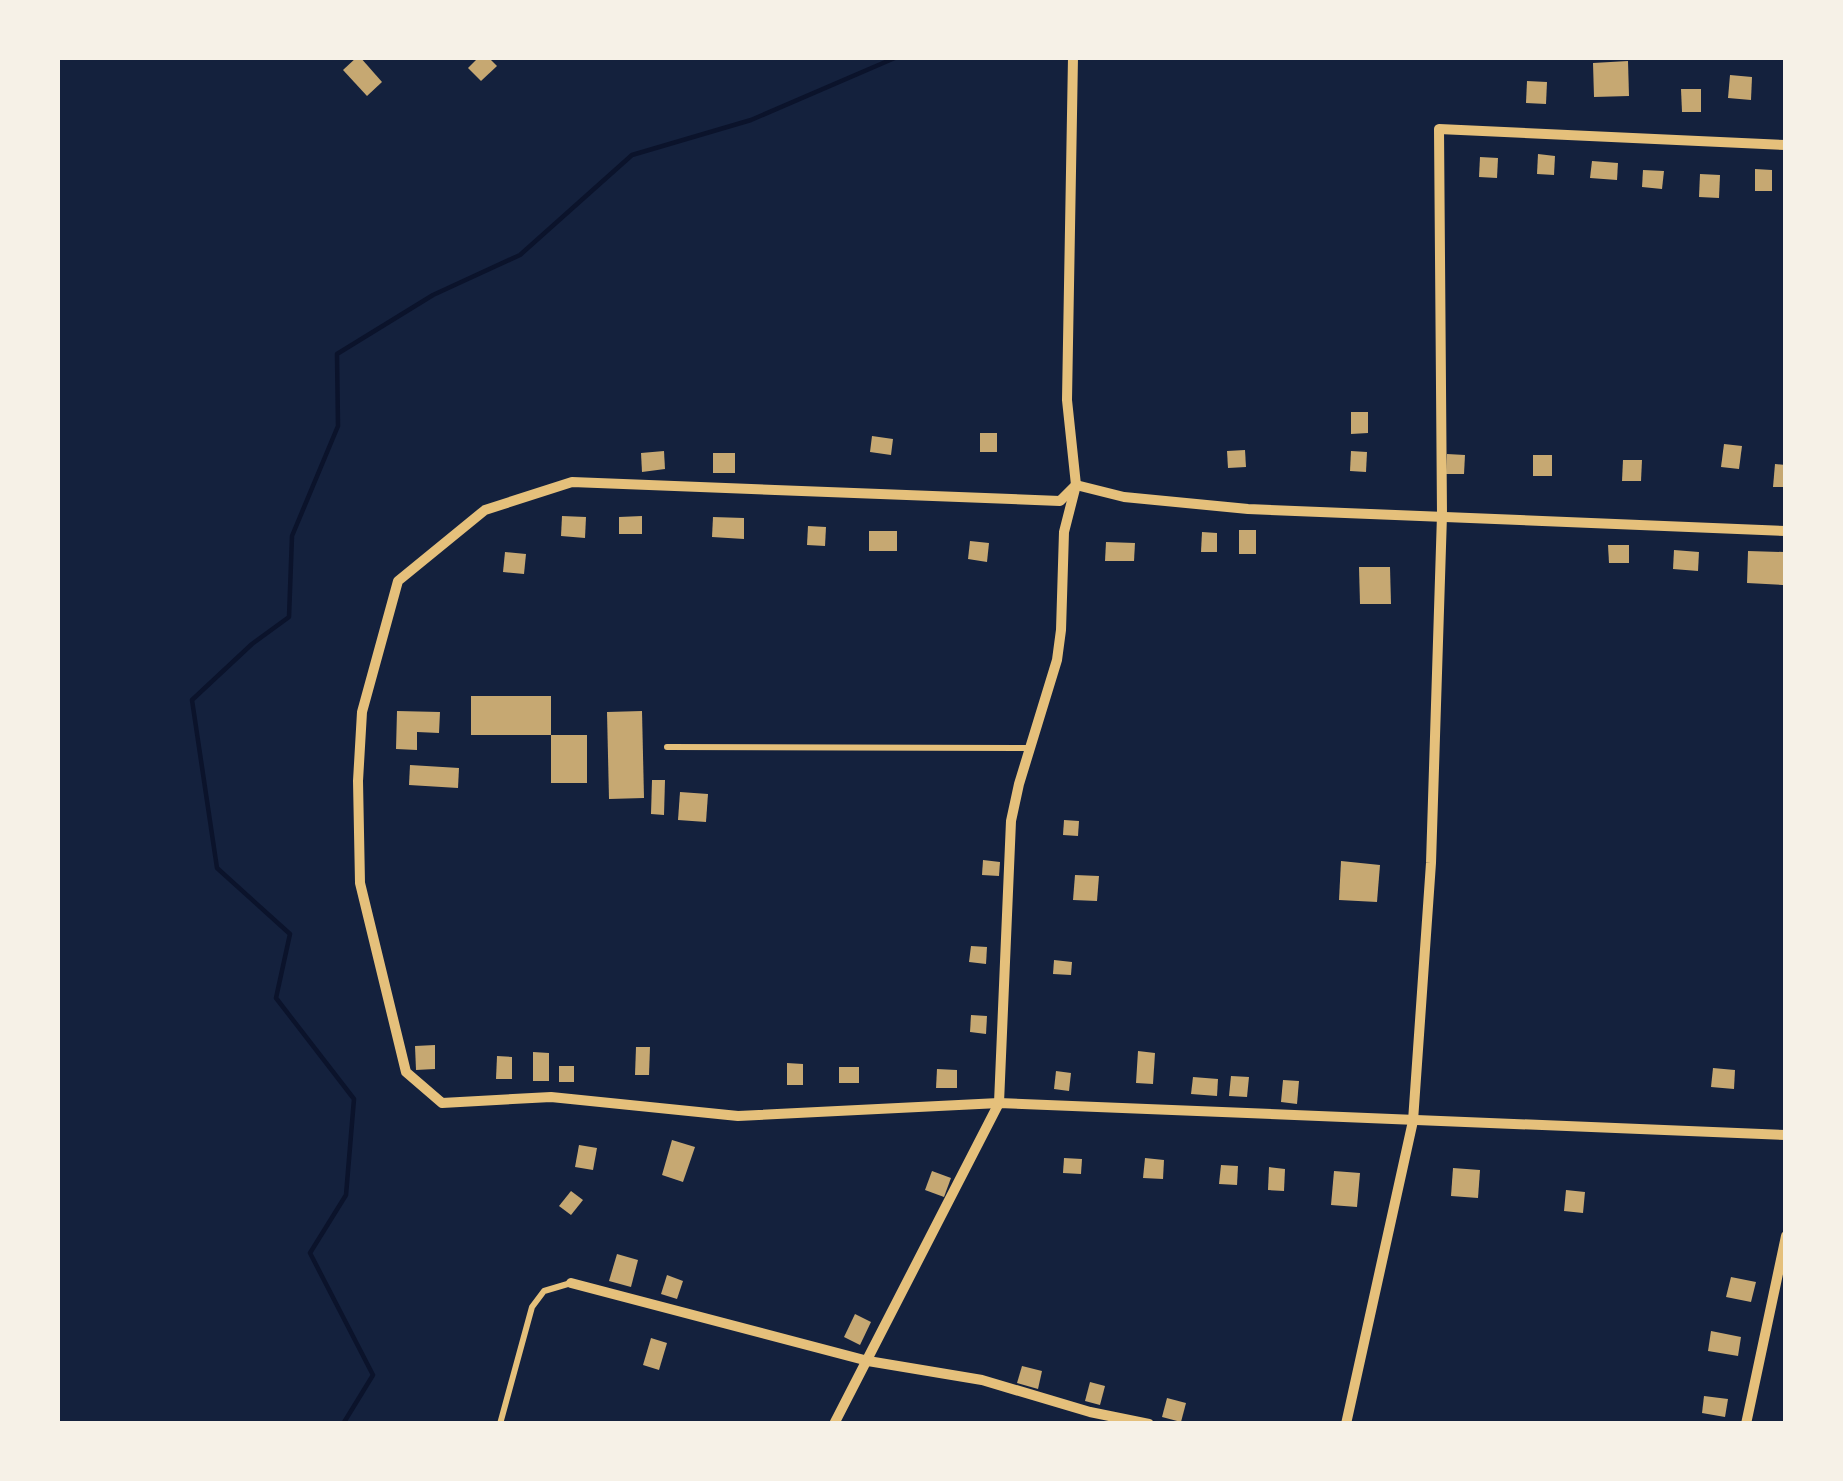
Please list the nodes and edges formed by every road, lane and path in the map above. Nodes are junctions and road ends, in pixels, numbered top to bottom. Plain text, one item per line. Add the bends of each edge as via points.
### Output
1 (1073, 57) edge
2 (1786, 145) edge
3 (1076, 485) junction
4 (1442, 515) junction
5 (1786, 531) edge
6 (667, 747) dead end
7 (1031, 748) junction
8 (999, 1102) junction
9 (1413, 1120) junction
10 (1786, 1135) edge
11 (1786, 1236) edge
12 (571, 1283) joint
13 (868, 1361) junction
14 (500, 1424) edge
15 (834, 1424) edge
16 (1150, 1424) edge
17 (1346, 1424) edge
18 (1746, 1424) edge

1 - 3 street via 1067,400
2 - 4 street via 1439,130
3 - 4 street via 1248,509
3 - 7 street via 1064,532 1057,659
3 - 8 street via 1060,501 572,482 485,510 398,581 362,712 360,883 406,1072 442,1103 551,1097 738,1116
4 - 5 street
4 - 9 street
6 - 7 lane
7 - 8 street via 1011,821
8 - 9 street
8 - 13 street
9 - 10 street
9 - 17 street
11 - 18 street
12 - 13 street
12 - 14 lane via 544,1291 532,1307
13 - 15 street
13 - 16 street via 982,1380

